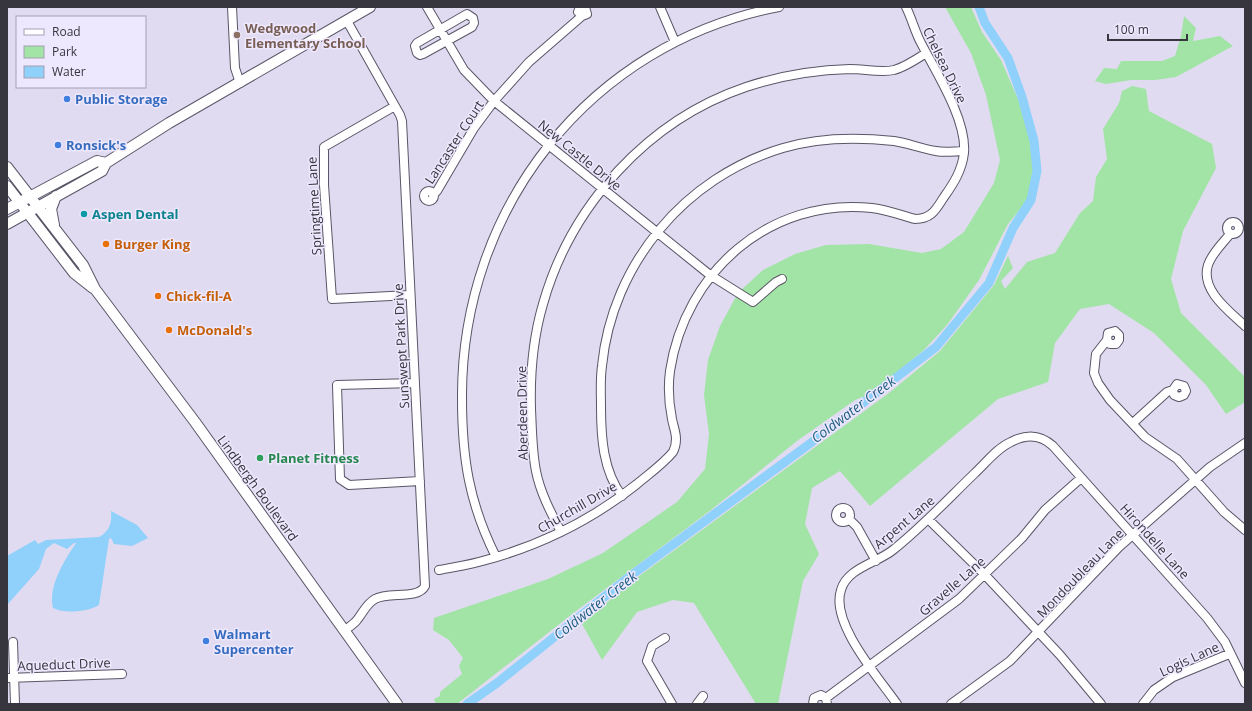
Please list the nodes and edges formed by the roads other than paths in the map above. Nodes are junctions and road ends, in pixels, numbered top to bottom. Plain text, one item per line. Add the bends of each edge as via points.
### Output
1 (232, 7) edge
2 (370, 7) edge
3 (427, 7) edge
4 (580, 7) edge
5 (586, 7) edge
6 (660, 7) edge
7 (779, 7) edge
8 (906, 7) edge
9 (763, 8) edge
10 (582, 16) junction
11 (347, 21) junction
12 (441, 28) junction
13 (448, 41) junction
14 (675, 42) junction
15 (926, 53) junction
16 (240, 83) junction
17 (494, 102) junction
18 (395, 106) junction
19 (548, 146) junction
20 (964, 151) junction
21 (106, 163) junction
22 (7, 166) edge
23 (7, 186) edge
24 (602, 189) junction
25 (433, 195) dead end
26 (56, 196) junction
27 (30, 197) junction
28 (19, 202) junction
29 (38, 206) junction
30 (7, 209) edge
31 (27, 212) junction
32 (927, 218) joint
33 (7, 224) edge
34 (54, 227) junction
35 (657, 231) junction
36 (1230, 234) dead end
37 (710, 275) junction
38 (782, 279) dead end
39 (95, 290) junction
40 (410, 295) junction
41 (1245, 326) edge
42 (1107, 340) dead end
43 (415, 383) junction
44 (1173, 390) dead end
45 (1133, 424) junction
46 (1027, 436) joint
47 (1245, 443) edge
48 (1081, 478) junction
49 (1196, 480) junction
50 (420, 481) junction
51 (622, 496) junction
52 (849, 519) dead end
53 (928, 519) junction
54 (1245, 530) edge
55 (561, 532) junction
56 (1134, 535) junction
57 (496, 557) junction
58 (876, 561) junction
59 (439, 570) dead end
60 (985, 575) junction
61 (345, 630) junction
62 (1039, 632) junction
63 (665, 638) dead end
64 (12, 642) dead end
65 (1230, 654) junction
66 (870, 665) junction
67 (122, 674) dead end
68 (11, 677) edge
69 (1245, 683) edge
70 (703, 696) dead end
71 (826, 701) edge
72 (15, 704) edge
73 (397, 704) edge
74 (672, 704) edge
75 (697, 704) edge
76 (813, 704) edge
77 (897, 704) edge
78 (951, 704) edge
79 (1102, 704) edge
80 (1143, 704) edge

1 - 16 street via 235,68
2 - 11 main road
3 - 12 street, New Castle Drive
4 - 10 street via 578,12
5 - 10 street via 587,14
6 - 14 street
7 - 9 street
8 - 15 street, Chelsea Drive
9 - 14 street
10 - 17 street, Lancaster Court via 529,62
11 - 16 main road
11 - 18 street, Sunswept Park Drive
12 - 13 street, New Castle Drive
12 - 13 street via 417,43 417,53 423,54
12 - 13 street via 467,14 473,18 472,27
13 - 17 street, New Castle Drive via 464,70
14 - 19 street via 601,92
15 - 20 street, Chelsea Drive via 941,77 959,126
15 - 24 street, Aberdeen Drive via 892,71 850,69 813,72 765,82 732,93 683,117 659,134 634,155
16 - 21 main road via 169,123
17 - 19 street, New Castle Drive
17 - 25 street, Lancaster Court via 474,128 438,191
18 - 40 street, Sunswept Park Drive via 403,129
18 - 40 street, Springtime Lane via 324,147 332,299
19 - 24 street, New Castle Drive
19 - 57 street via 516,192 494,233 466,327 462,380 466,463 473,501
20 - 32 street, Chelsea Drive via 959,174 936,210
20 - 35 street via 937,152 894,142 849,138 813,141 783,148 747,162 710,182
21 - 26 main road via 102,171
21 - 27 main road via 97,161
22 - 27 main road
23 - 28 main road, Lindbergh Boulevard
24 - 35 street, New Castle Drive
24 - 55 street, Aberdeen Drive via 579,222 557,264 543,304 534,352 531,385 536,472 546,502
26 - 29 main road
26 - 34 main road via 51,209
27 - 28 main road
27 - 29 main road
28 - 30 main road
28 - 31 main road, Lindbergh Boulevard
29 - 31 main road
29 - 34 main road, Lindbergh Boulevard
31 - 33 main road
31 - 39 main road, Lindbergh Boulevard via 74,273
32 - 37 street, Churchill Drive via 915,219 897,213 861,208 807,213 772,226 745,243
34 - 39 main road, Lindbergh Boulevard via 83,265
35 - 37 street, New Castle Drive
35 - 51 street via 635,263 617,302 607,334 602,366 601,417 604,448 611,478
36 - 41 street via 1214,254 1207,274 1213,293
37 - 38 street, New Castle Drive via 753,302
37 - 51 street, Churchill Drive via 692,303 675,347 669,385 670,412 676,438 673,451 658,467
39 - 61 main road, Lindbergh Boulevard via 183,405
40 - 43 street, Sunswept Park Drive
42 - 45 street via 1096,354 1094,373 1110,400
43 - 50 street, Sunswept Park Drive
43 - 50 street via 337,385 340,479 349,484
44 - 45 street via 1167,392
45 - 49 street via 1145,437 1177,459
46 - 48 street, Hirondelle Lane via 1048,441
46 - 53 street, Arpent Lane via 1003,447
47 - 49 street, Mondoubleau Lane
48 - 56 street, Hirondelle Lane
48 - 60 street, Gravelle Lane via 1045,510 1022,538
49 - 54 street via 1224,512
49 - 56 street, Mondoubleau Lane
50 - 61 street, Sunswept Park Drive via 425,586 423,590 401,595 383,595 374,599 356,622
51 - 55 street, Churchill Drive
52 - 58 street via 857,527
53 - 58 street, Arpent Lane via 893,550
53 - 60 street
55 - 57 street, Churchill Drive
56 - 62 street, Mondoubleau Lane via 1097,568
56 - 65 street, Hirondelle Lane via 1207,618 1225,642
57 - 59 street, Churchill Drive
58 - 66 street, Arpent Lane via 850,576 841,590 840,600 842,617 851,639
60 - 62 street
60 - 66 street, Gravelle Lane via 947,610
61 - 73 main road, Lindbergh Boulevard
62 - 78 street, Mondoubleau Lane via 1010,661
62 - 79 street
63 - 74 street via 652,646 647,661
64 - 68 street
65 - 69 street, Hirondelle Lane
65 - 80 street, Logis Lane via 1173,677 1154,690
66 - 71 street, Gravelle Lane
66 - 77 street, Arpent Lane
67 - 68 street, Aqueduct Drive
68 - 72 street
70 - 75 street
71 - 76 street, Gravelle Lane via 821,695 816,696

